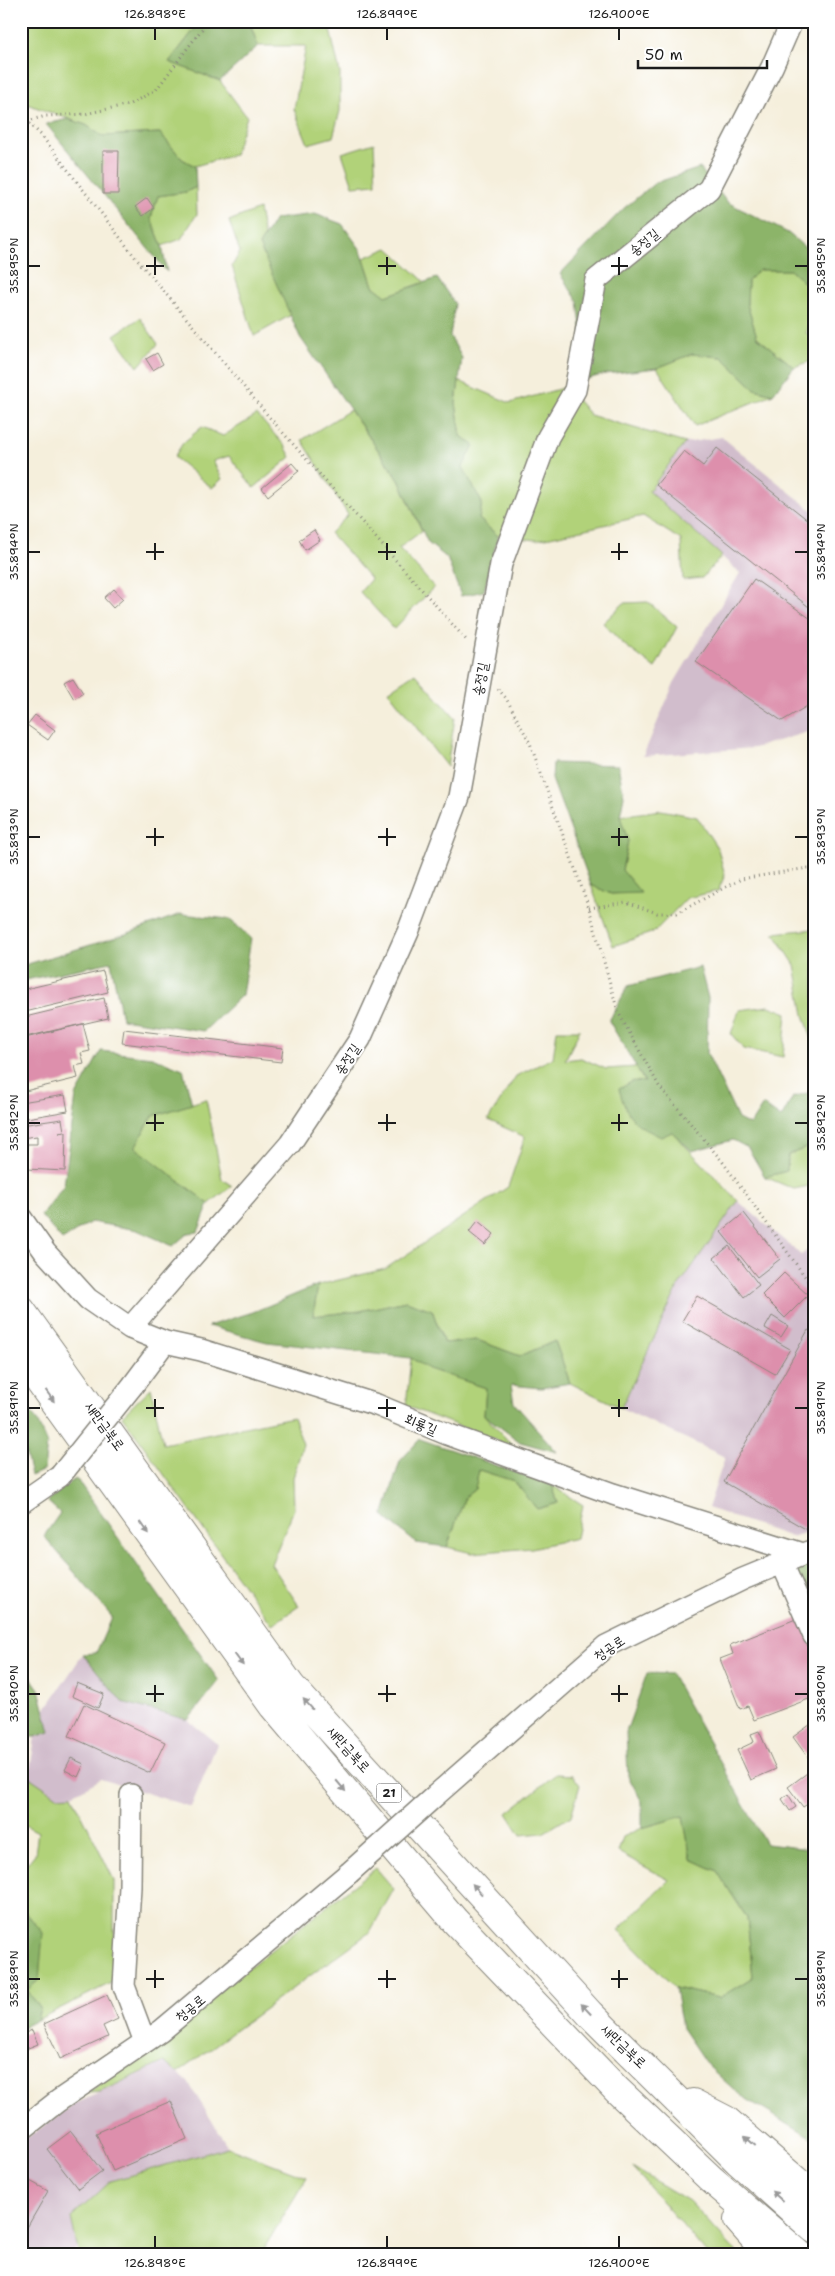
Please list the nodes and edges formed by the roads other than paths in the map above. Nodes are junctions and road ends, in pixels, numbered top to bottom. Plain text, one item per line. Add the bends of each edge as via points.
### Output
1 (792, 21) edge
2 (21, 1218) edge
3 (21, 1310) edge
4 (130, 1328) junction
5 (165, 1342) junction
6 (21, 1356) edge
7 (21, 1503) edge
8 (808, 1552) edge
9 (782, 1563) junction
10 (814, 1636) edge
11 (131, 1795) dead end
12 (145, 2042) junction
13 (617, 2090) junction
14 (671, 2092) junction
15 (21, 2130) edge
16 (814, 2196) edge
17 (728, 2207) junction
18 (814, 2229) edge
19 (769, 2255) edge
20 (782, 2255) edge
21 (800, 2255) edge

1 - 4 street, 송정길 via 772,68 709,189 596,280 575,390 548,437 500,564 458,797 408,932 360,1039 290,1144
2 - 4 street, 회룡길 via 45,1252 88,1299
14 -> 3 highway, 새만금북로 / 21 via 590,2014 291,1686
4 - 5 street, 회룡길
5 - 7 street, bridge via 60,1476
5 - 8 street, 회룡길 via 201,1350 377,1405 447,1434 614,1494
6 -> 13 highway, 새만금북로 / 21 via 273,1706 455,1921
8 - 9 street, 청공로
9 - 10 street
9 - 12 street, 청공로, bridge via 606,1646 349,1873
11 - 12 street via 124,1986
12 - 15 street, 청공로
13 - 17 highway via 643,2130
13 - 21 highway, 새만금북로 / 21 via 711,2179
16 -> 14 highway via 726,2120
18 -> 14 highway, 새만금북로 / 21 via 739,2162
17 - 19 highway
17 - 20 highway

